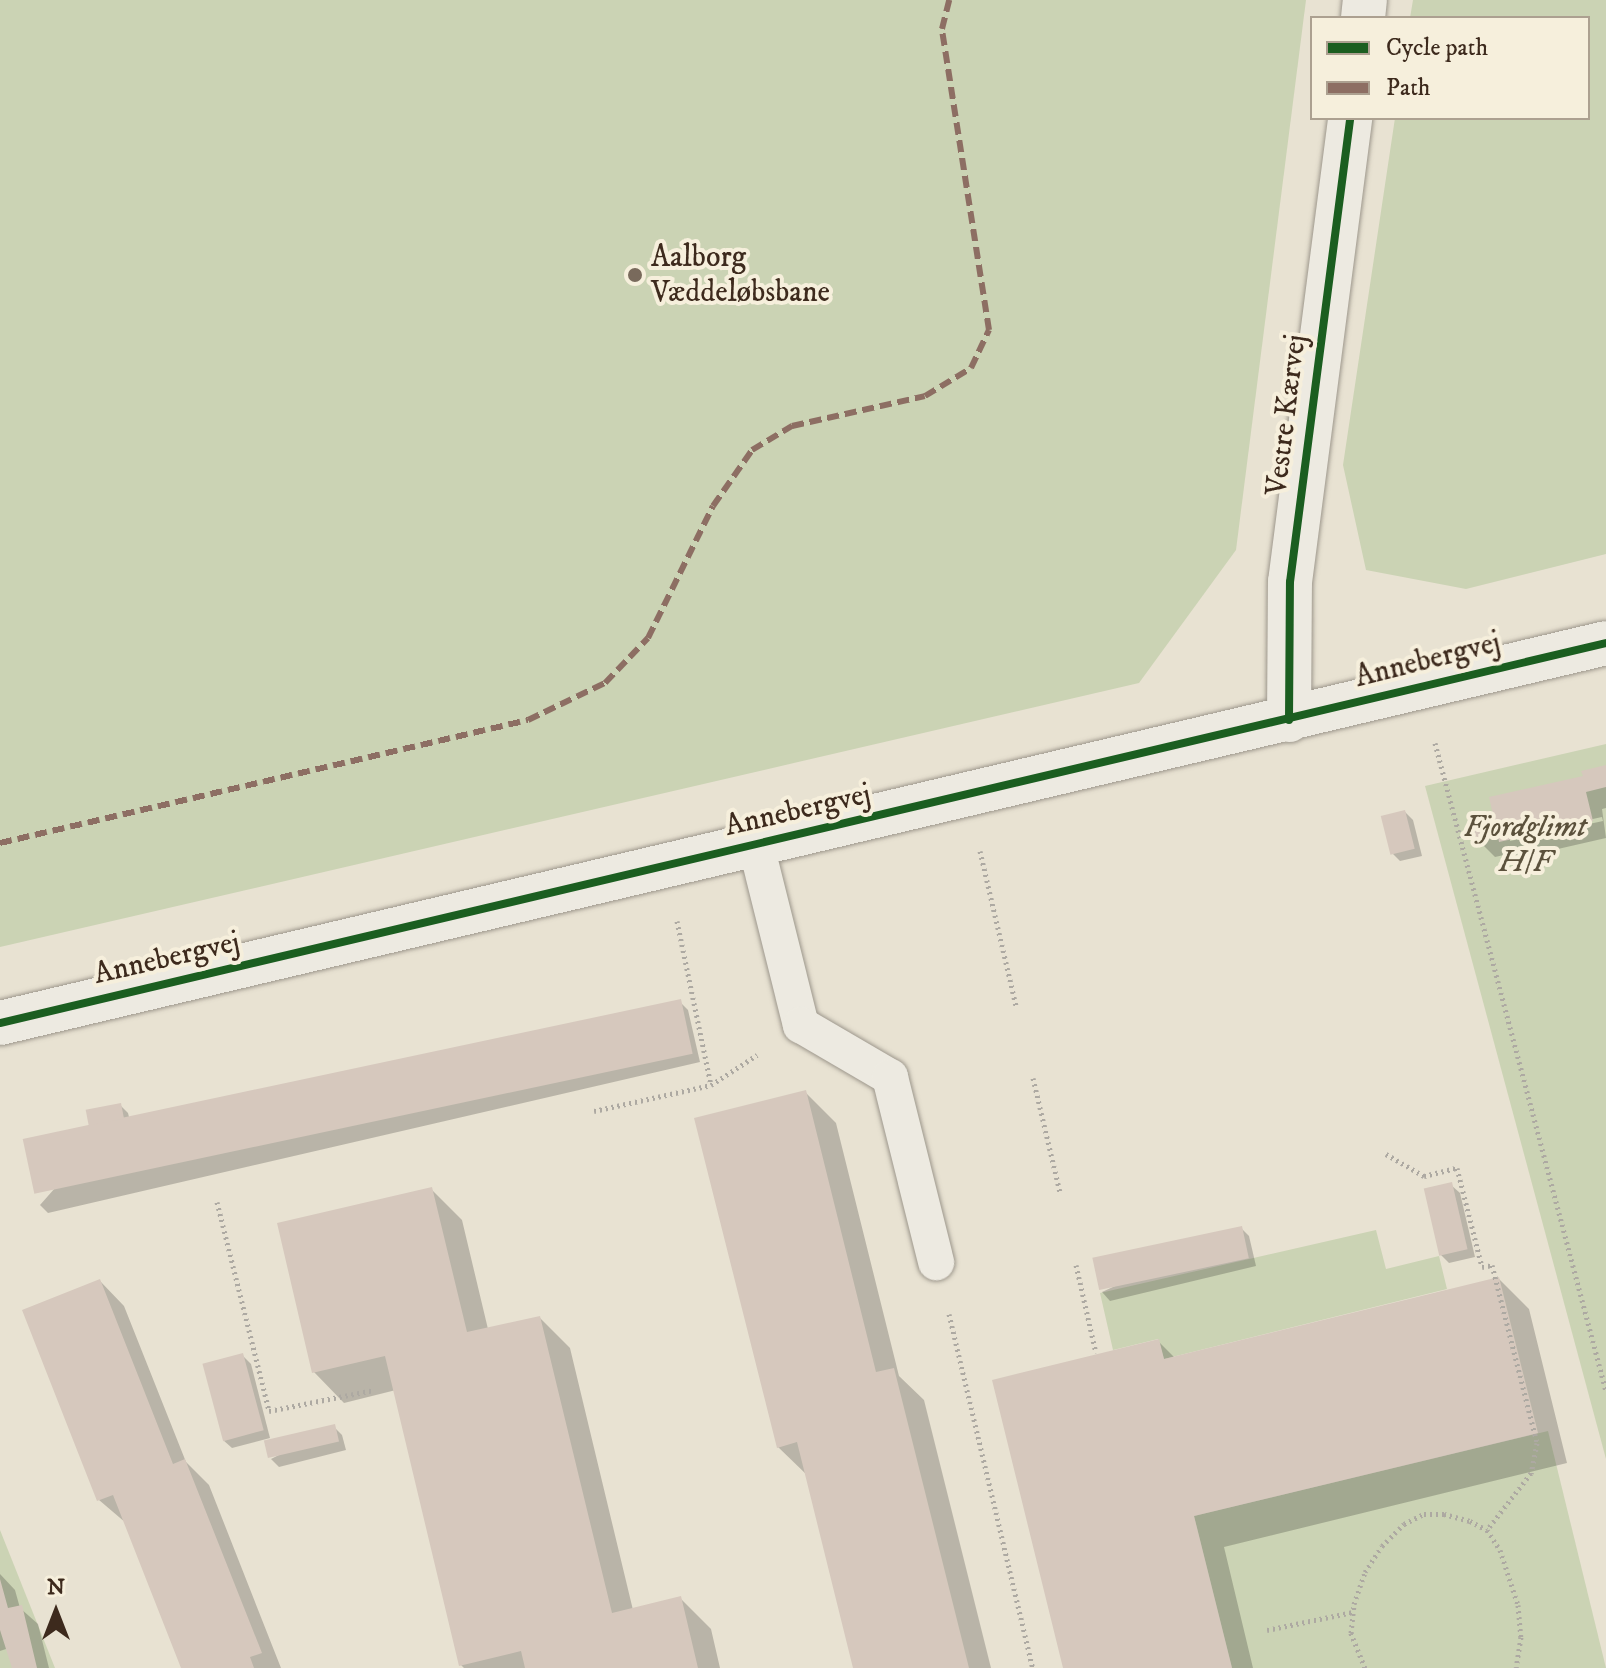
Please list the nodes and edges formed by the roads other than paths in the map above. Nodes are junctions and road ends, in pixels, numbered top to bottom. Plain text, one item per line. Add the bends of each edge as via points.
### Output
1 (1350, 120) edge
2 (1606, 643) edge
3 (1289, 720) junction
4 (756, 845) junction
5 (0, 1023) edge
6 (936, 1262) road end

1 - 3 street, Vestre Kærvej via 1290,582
2 - 3 street, Annebergvej
3 - 4 street, Annebergvej
4 - 5 street, Annebergvej
4 - 6 lane via 801,1025 890,1077

